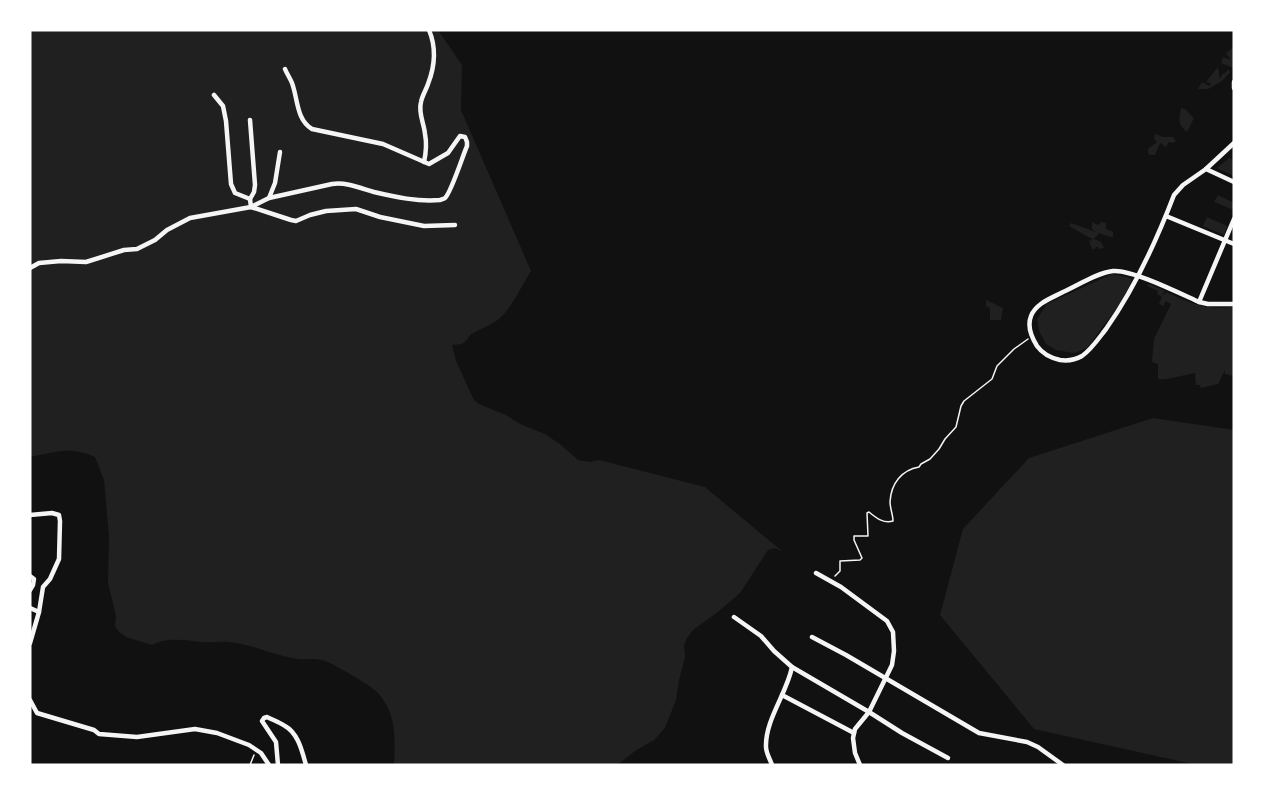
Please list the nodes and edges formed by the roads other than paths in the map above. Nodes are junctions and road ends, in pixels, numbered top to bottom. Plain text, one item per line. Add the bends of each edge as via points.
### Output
1 (429, 30) edge
2 (285, 69) dead end
3 (1234, 82) edge
4 (1234, 88) edge
5 (214, 95) dead end
6 (250, 120) dead end
7 (1234, 143) edge
8 (280, 152) dead end
9 (424, 162) junction
10 (1206, 169) junction
11 (1234, 182) edge
12 (270, 198) junction
13 (250, 199) junction
14 (251, 207) junction
15 (1166, 216) junction
16 (1234, 219) edge
17 (455, 225) dead end
18 (1225, 240) junction
19 (1234, 244) edge
20 (30, 268) edge
21 (1138, 277) junction
22 (1198, 302) junction
23 (1234, 304) edge
24 (30, 515) edge
25 (816, 573) dead end
26 (30, 576) edge
27 (30, 590) edge
28 (30, 608) edge
29 (39, 612) junction
30 (734, 618) dead end
31 (812, 637) dead end
32 (30, 643) edge
33 (792, 667) junction
34 (886, 678) junction
35 (782, 695) junction
36 (30, 700) edge
37 (869, 712) junction
38 (854, 733) junction
39 (948, 758) dead end
40 (269, 765) edge
41 (278, 765) edge
42 (306, 765) edge
43 (772, 765) edge
44 (860, 765) edge
45 (1063, 765) edge

1 - 9 street via 435,60 421,102
2 - 9 street via 304,124 382,144
3 - 4 street
5 - 13 street via 223,106 226,121 231,184 235,193
6 - 13 street via 255,185
7 - 10 street
8 - 12 street
9 - 12 street via 429,164 448,153 460,136 465,137 467,146 444,199 415,200 340,183
10 - 11 street
10 - 15 street via 1174,195
12 - 14 street
13 - 14 street
14 - 17 street via 296,221 326,211 356,209 424,226
14 - 20 street via 190,218 137,249 86,262 39,263
15 - 18 street
15 - 21 street
16 - 18 street
18 - 19 street
18 - 22 street
21 - 21 street via 1123,271 1100,274 1041,304 1029,322 1040,350 1054,359 1080,357 1100,336
21 - 22 street
22 - 23 street
24 - 29 street via 51,513 59,515 60,520 59,559 43,587
25 - 34 street via 887,621 893,632 894,651
26 - 27 street via 34,579
28 - 29 street
29 - 32 street
30 - 33 street via 761,636
31 - 34 street
33 - 35 street
33 - 37 street
34 - 37 street
34 - 45 street via 979,733 1027,742
35 - 38 street
35 - 43 street via 766,734 766,750
36 - 40 street via 37,713 99,734 150,736 195,729 225,735 261,753
37 - 38 street
37 - 39 street
38 - 44 street
41 - 42 street via 276,742 262,721 267,717 293,732

